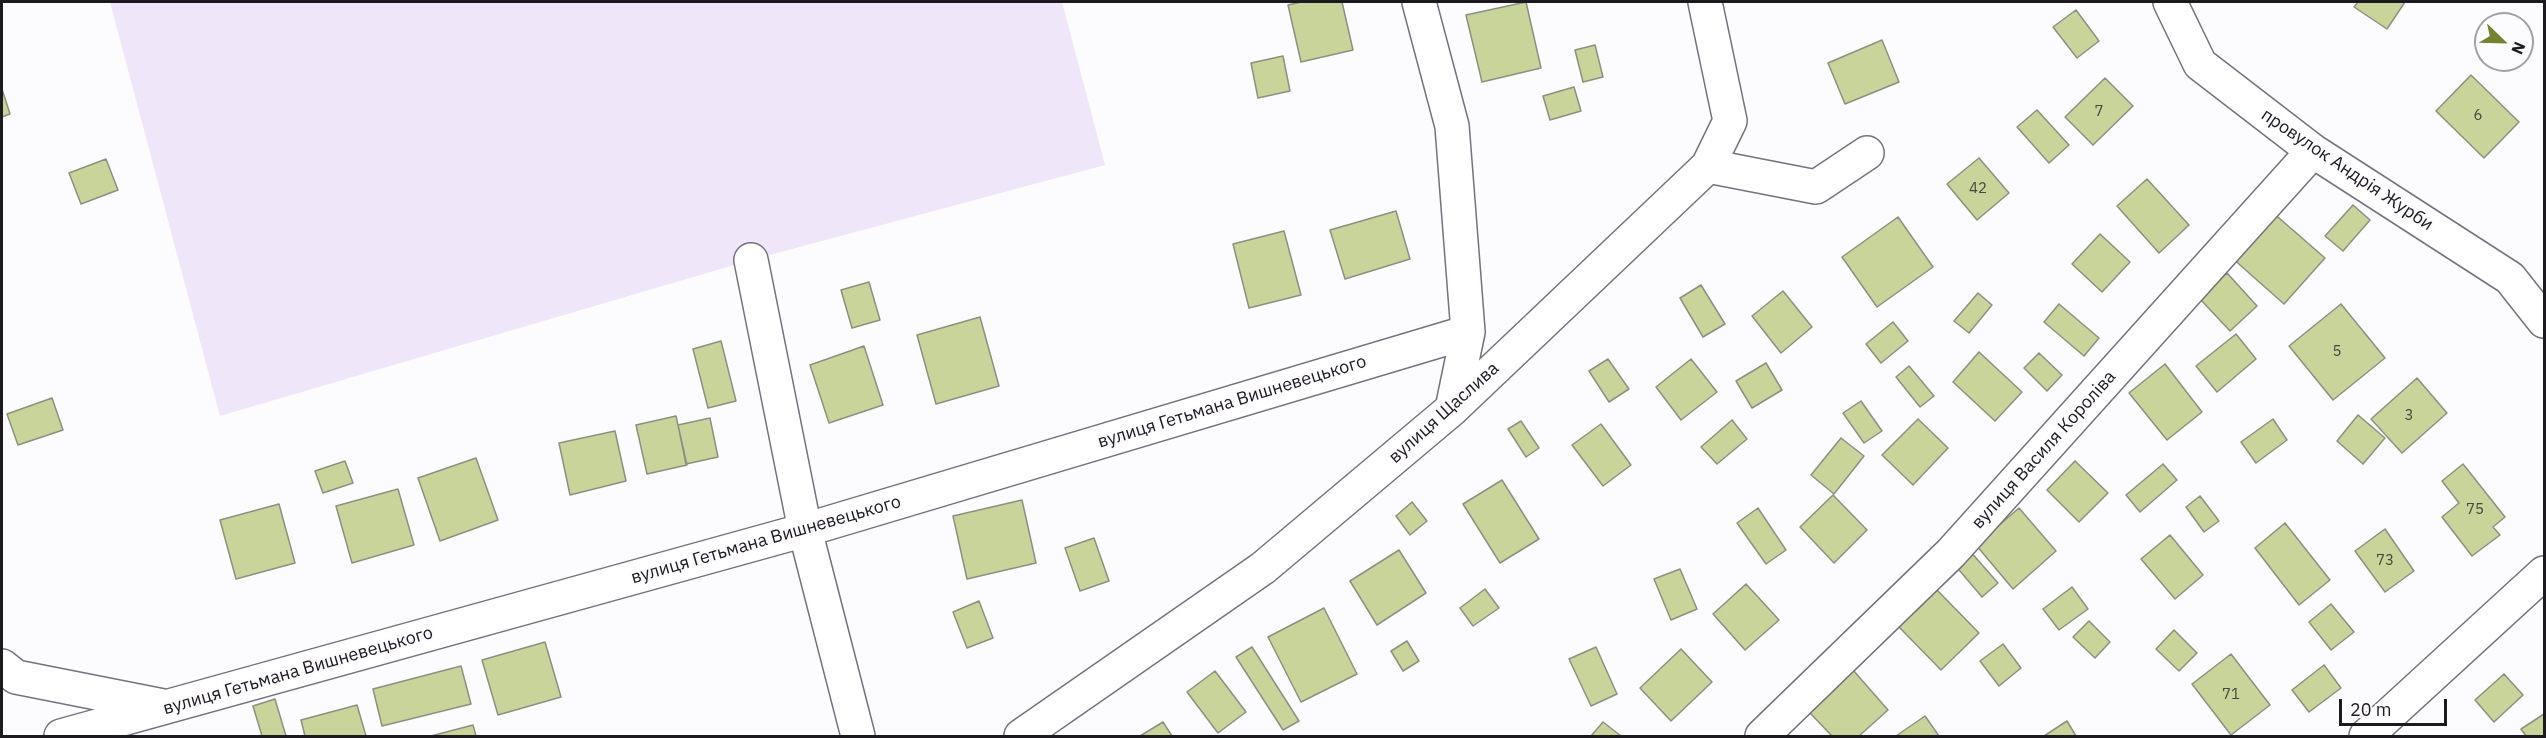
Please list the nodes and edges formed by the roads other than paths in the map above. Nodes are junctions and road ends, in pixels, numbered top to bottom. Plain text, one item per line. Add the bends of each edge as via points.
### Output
1 (1419, 2) edge
2 (1705, 2) edge
3 (2170, 2) edge
4 (2313, 151) junction
5 (1867, 153) dead end
6 (1707, 166) junction
7 (751, 260) dead end
8 (2544, 321) edge
9 (1468, 332) junction
10 (1452, 410) junction
11 (805, 530) junction
12 (2544, 573) edge
13 (2, 666) edge
14 (171, 707) junction
15 (61, 736) edge
16 (858, 736) edge
17 (1021, 736) edge
18 (1762, 736) edge
19 (2366, 736) edge

1 - 9 street via 1452,126
2 - 6 street, вулиця Щаслива via 1730,121
3 - 4 street, провулок Андрія Журби via 2200,64
4 - 8 street, провулок Андрія Журби via 2510,278
4 - 18 street, вулиця Василя Короліва via 1951,553
5 - 6 street via 1816,187
6 - 10 street, вулиця Щаслива
7 - 11 street
9 - 10 street
9 - 11 street, вулиця Гетьмана Вишневецького
10 - 17 street, вулиця Щаслива via 1263,568
11 - 14 street, вулиця Гетьмана Вишневецького
11 - 16 street
12 - 19 street
13 - 14 street via 16,677
14 - 15 street, вулиця Гетьмана Вишневецького

